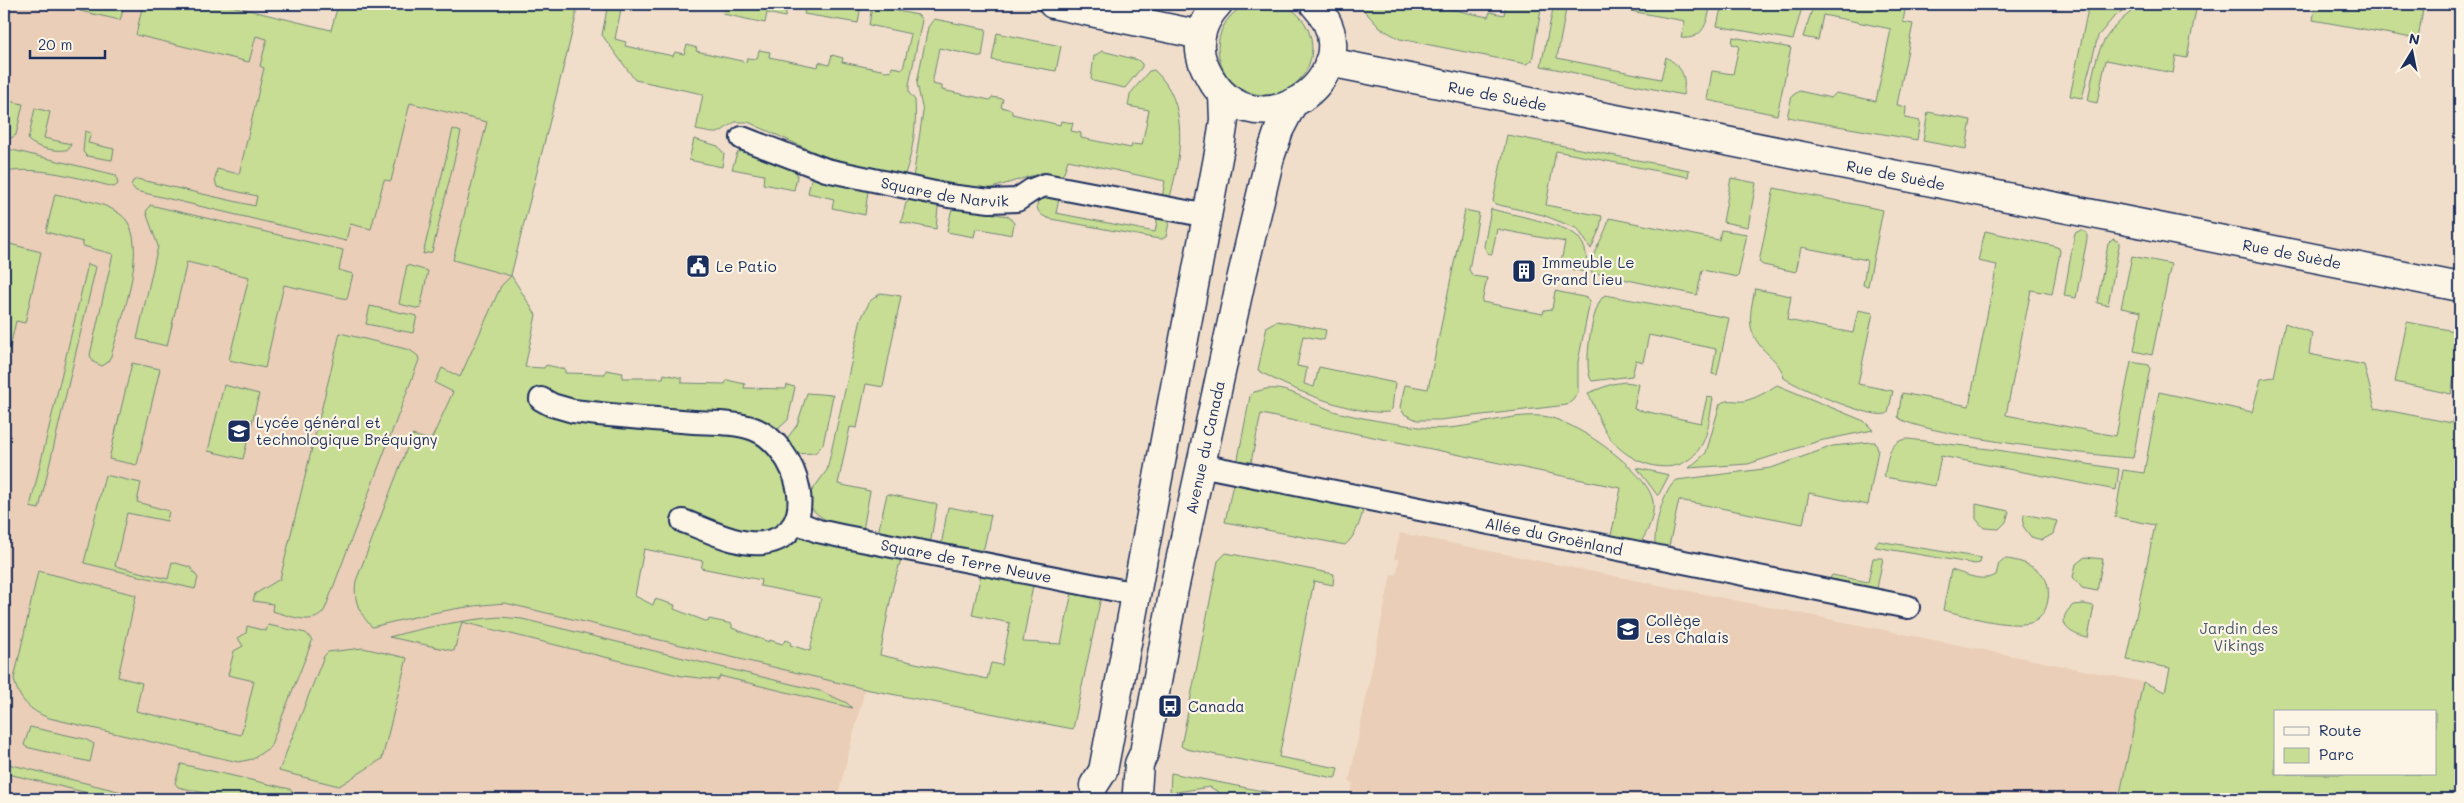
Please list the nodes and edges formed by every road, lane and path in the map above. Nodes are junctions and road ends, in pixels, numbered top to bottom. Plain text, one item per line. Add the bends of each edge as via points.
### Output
1 (1053, 4) edge
2 (1218, 4) edge
3 (1314, 4) edge
4 (1201, 35) junction
5 (1330, 62) junction
6 (1223, 95) junction
7 (1292, 105) junction
8 (742, 138) dead end
9 (1208, 216) junction
10 (2460, 287) edge
11 (541, 399) dead end
12 (1200, 465) junction
13 (683, 521) dead end
14 (796, 522) junction
15 (1137, 594) junction
16 (1908, 607) dead end
17 (1086, 792) edge
18 (1140, 796) edge

1 - 4 main road
2 - 4 main road via 1205,22
3 - 5 main road via 1328,25
4 - 6 main road via 1201,58 1213,85
5 - 7 main road via 1319,84
5 - 10 main road, Rue de Suède
6 - 7 main road via 1242,107 1255,110
6 - 9 main road via 1224,120
7 - 12 main road, Avenue du Canada via 1270,157
8 - 9 street, Square de Narvik via 826,170 949,196 990,202 1017,200 1045,185
9 - 15 main road
11 - 14 street via 573,412 754,429 775,442 790,463 799,493
12 - 16 street, Allée du Groënland
12 - 18 main road, Avenue du Canada via 1144,753 1139,764
13 - 14 street via 754,543 780,537
14 - 15 street, Square de Terre Neuve via 841,536
15 - 17 main road via 1102,771
17 - 18 main road via 1112,782 1127,786

